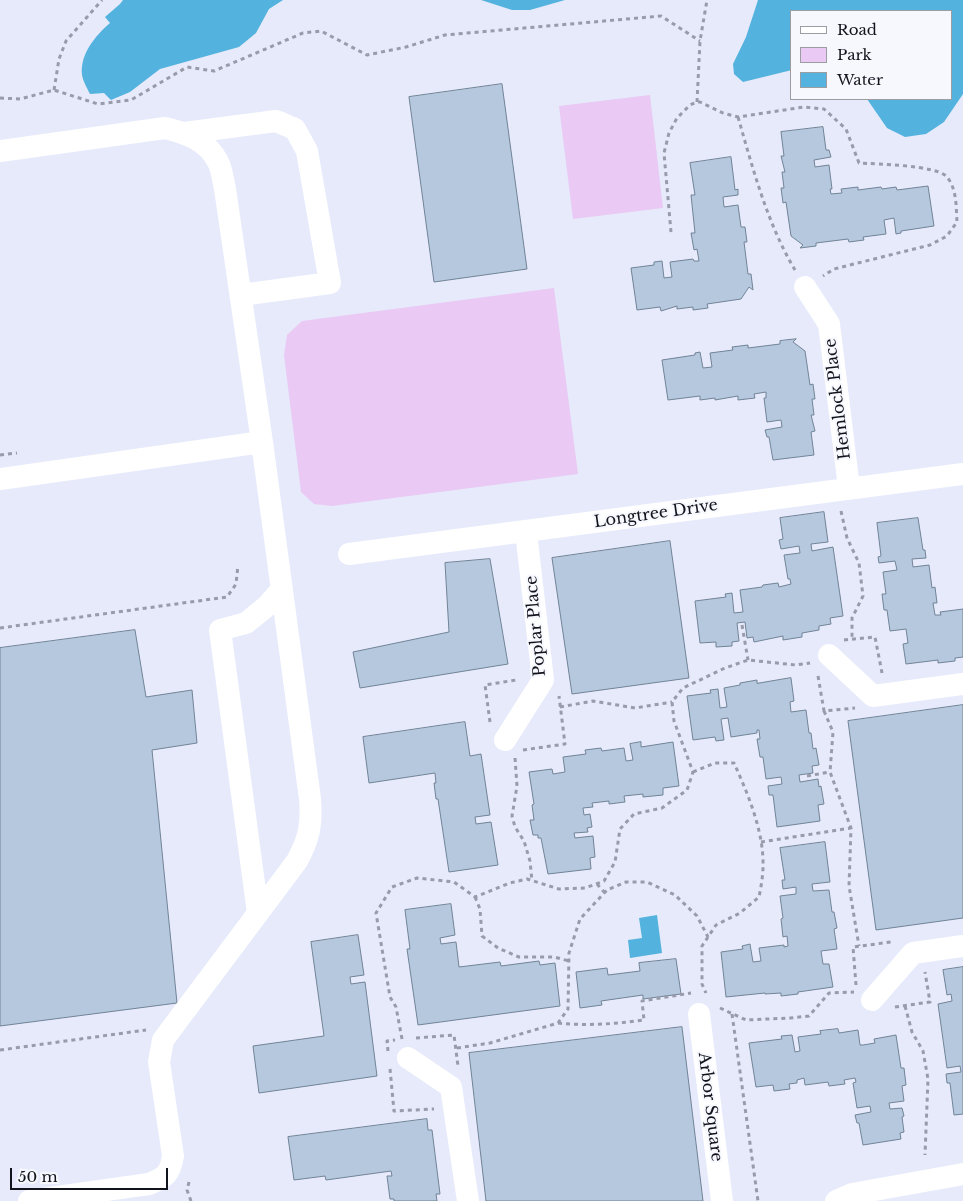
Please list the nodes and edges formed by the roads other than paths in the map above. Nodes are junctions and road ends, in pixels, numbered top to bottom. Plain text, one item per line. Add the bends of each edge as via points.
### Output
1 (184, 133) junction
2 (0, 151) edge
3 (805, 287) road end
4 (240, 295) junction
5 (262, 442) junction
6 (963, 474) edge
7 (0, 479) edge
8 (845, 497) junction
9 (526, 532) junction
10 (349, 554) dead end
11 (282, 589) junction
12 (822, 658) road end
13 (963, 684) edge
14 (510, 746) road end
15 (258, 913) junction
16 (963, 946) edge
17 (865, 996) road end
18 (707, 1006) road end
19 (405, 1048) road end
20 (963, 1174) edge
21 (29, 1201) edge
22 (468, 1201) edge
23 (722, 1201) edge
24 (836, 1201) edge

1 - 2 street via 165,128
1 - 4 street via 208,147 219,162
1 - 4 street via 276,120 295,129 307,151 330,283
3 - 8 street, Hemlock Place via 829,324
4 - 5 street
5 - 7 street
5 - 11 street
6 - 8 street, Longtree Drive
8 - 9 street, Longtree Drive
9 - 10 street, Longtree Drive
9 - 14 street, Poplar Place via 543,680
11 - 15 street via 311,822 306,844 297,861
11 - 15 street via 246,623 220,630
12 - 13 street via 873,696
15 - 21 street via 163,1040 159,1062 173,1156 164,1178 149,1184
16 - 17 street via 912,953
18 - 23 street, Arbor Square
19 - 22 street via 451,1087
20 - 24 street via 852,1194

